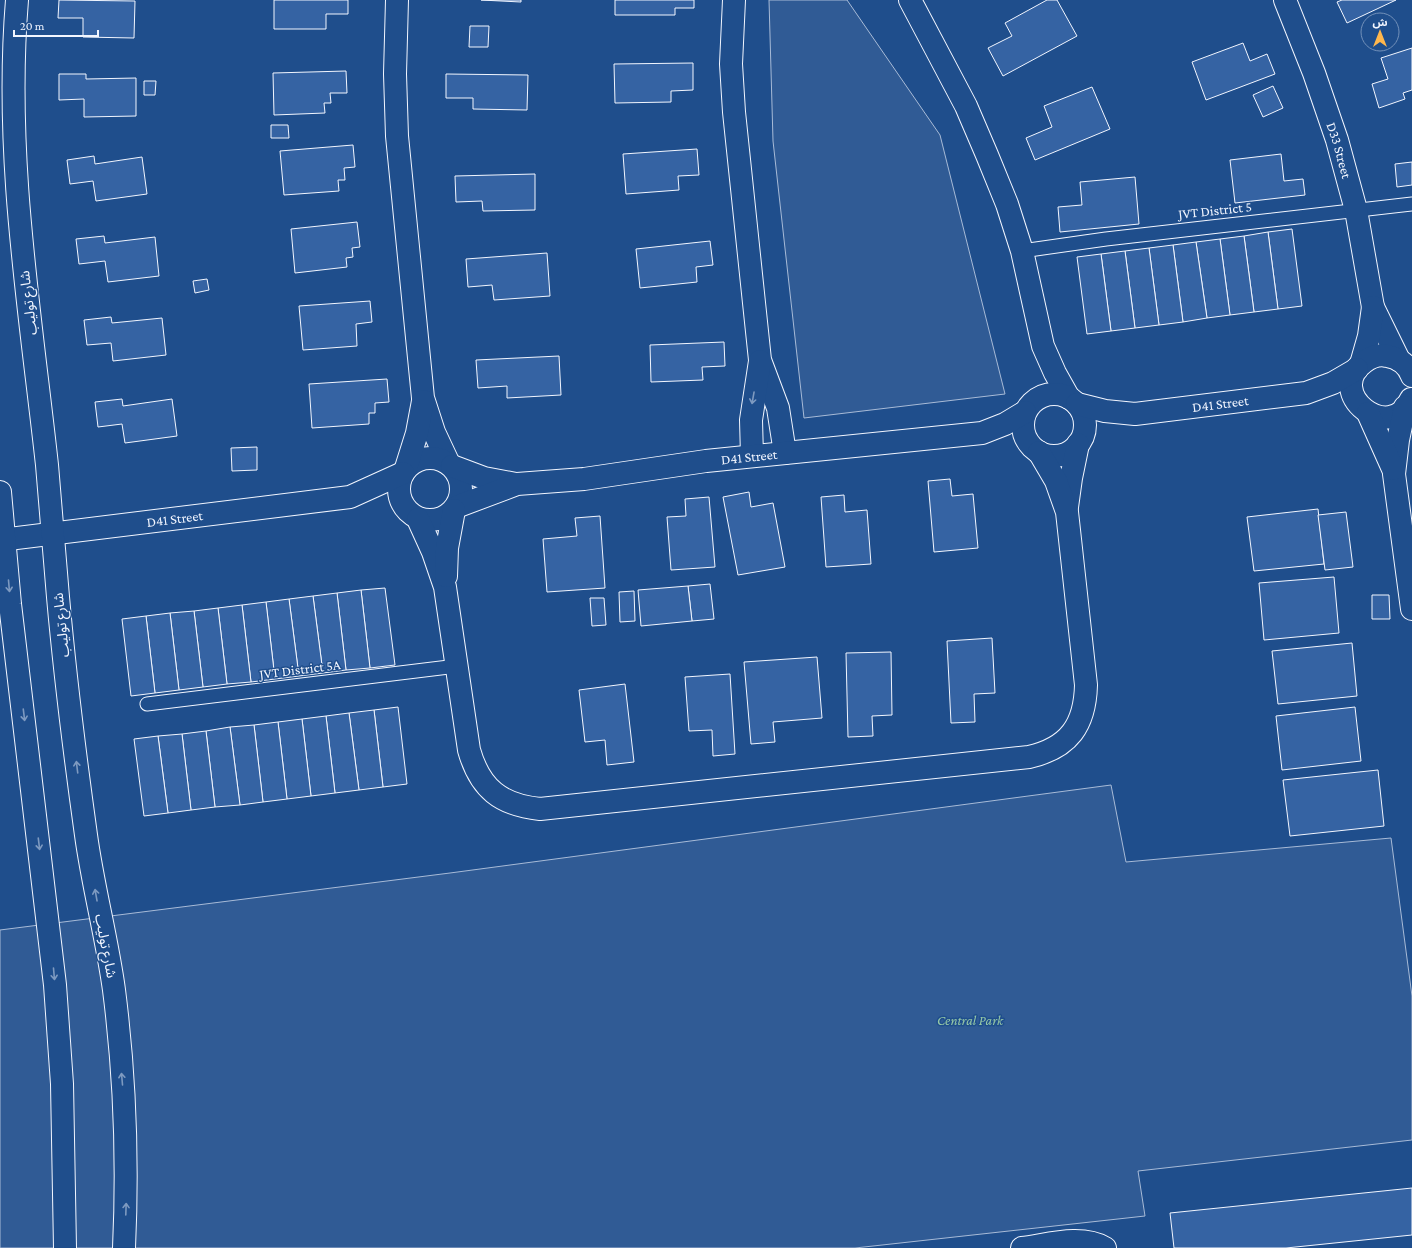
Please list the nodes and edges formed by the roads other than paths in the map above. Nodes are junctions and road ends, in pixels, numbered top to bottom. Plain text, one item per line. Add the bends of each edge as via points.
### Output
1 (17, 0) edge
2 (397, 0) edge
3 (734, 0) edge
4 (910, 0) edge
5 (1285, 0) edge
6 (1412, 204) edge
7 (1356, 210) junction
8 (1022, 251) junction
9 (1374, 307) junction
10 (1044, 346) junction
11 (760, 360) junction
12 (1359, 366) junction
13 (1406, 366) edge
14 (1306, 393) junction
15 (423, 398) junction
16 (1073, 401) junction
17 (1410, 401) edge
18 (1027, 409) junction
19 (1364, 409) junction
20 (1135, 414) junction
21 (982, 432) junction
22 (1080, 442) junction
23 (1036, 450) junction
24 (785, 453) junction
25 (752, 456) junction
26 (450, 465) junction
27 (404, 471) junction
28 (1394, 474) junction
29 (517, 484) junction
30 (0, 492) edge
31 (350, 497) junction
32 (455, 508) junction
33 (1067, 512) junction
34 (412, 514) junction
35 (53, 533) junction
36 (2, 539) edge
37 (445, 587) junction
38 (1412, 609) edge
39 (457, 666) junction
40 (147, 704) dead end
41 (65, 1248) edge
42 (124, 1248) edge
43 (1022, 1248) edge
44 (1104, 1248) edge

1 - 35 street, شارع توليب via 13,104 15,181
2 - 15 street via 394,74 397,136
3 - 11 street via 731,64 734,112
4 - 8 street via 966,106 1007,204
5 - 7 street, D33 Street via 1337,140
6 - 7 lane, JVT District 5
7 - 8 lane, JVT District 5
7 - 9 street, D33 Street
8 - 10 street
9 - 12 street, D33 Street via 1369,336
9 - 13 street, D33 Street
10 - 16 street via 1054,373
10 - 18 street via 1039,377
11 - 24 street via 778,408
11 -> 25 street via 750,420
12 - 13 street, D41 Street via 1375,356 1383,355
12 - 14 street, D41 Street via 1333,383
12 - 19 street, D33 Street via 1352,383 1354,399
14 - 19 street, D41 Street via 1333,396
14 - 20 street, D41 Street
15 - 26 street via 434,432
15 - 27 street via 417,433
16 - 18 street via 1052,394 1043,396
16 - 20 street, D41 Street via 1105,412
16 - 22 street via 1081,410 1085,425
17 - 19 street, D41 Street via 1399,412 1384,417
17 - 28 street via 1398,440
18 - 21 street, D41 Street via 1005,424
18 - 23 street via 1023,431 1026,440
19 - 28 street
20 - 22 street, D41 Street via 1107,425
21 - 23 street, D41 Street via 1008,437
21 - 24 street, D41 Street
22 - 23 street via 1072,450 1056,456
22 - 33 street via 1071,478
23 - 33 street via 1056,481
24 - 25 street, D41 Street
25 - 29 street, D41 Street via 584,479
26 - 27 street via 427,457 419,459
26 - 29 street, D41 Street via 484,478
26 - 32 street via 457,473 461,486 460,499
27 - 31 street, D41 Street
27 - 34 street via 398,488 401,502
28 - 38 street
29 - 32 street, D41 Street
30 - 36 street
31 - 34 street, D41 Street via 378,500
31 - 35 street, D41 Street
32 - 34 street via 441,518 426,520
32 - 37 street via 447,548
33 - 39 street via 1086,702 1073,733 1061,745 1046,753 1022,758 540,809 523,807 491,792 473,766
34 - 37 street via 433,552
35 - 36 street, D41 Street
42 -> 35 street, شارع توليب via 126,1142 119,1033 107,945 97,902 82,807 64,662
36 -> 41 street via 54,978 62,1084
37 - 39 street
39 - 40 lane, JVT District 5A
43 - 44 street via 1075,1241 1088,1242

